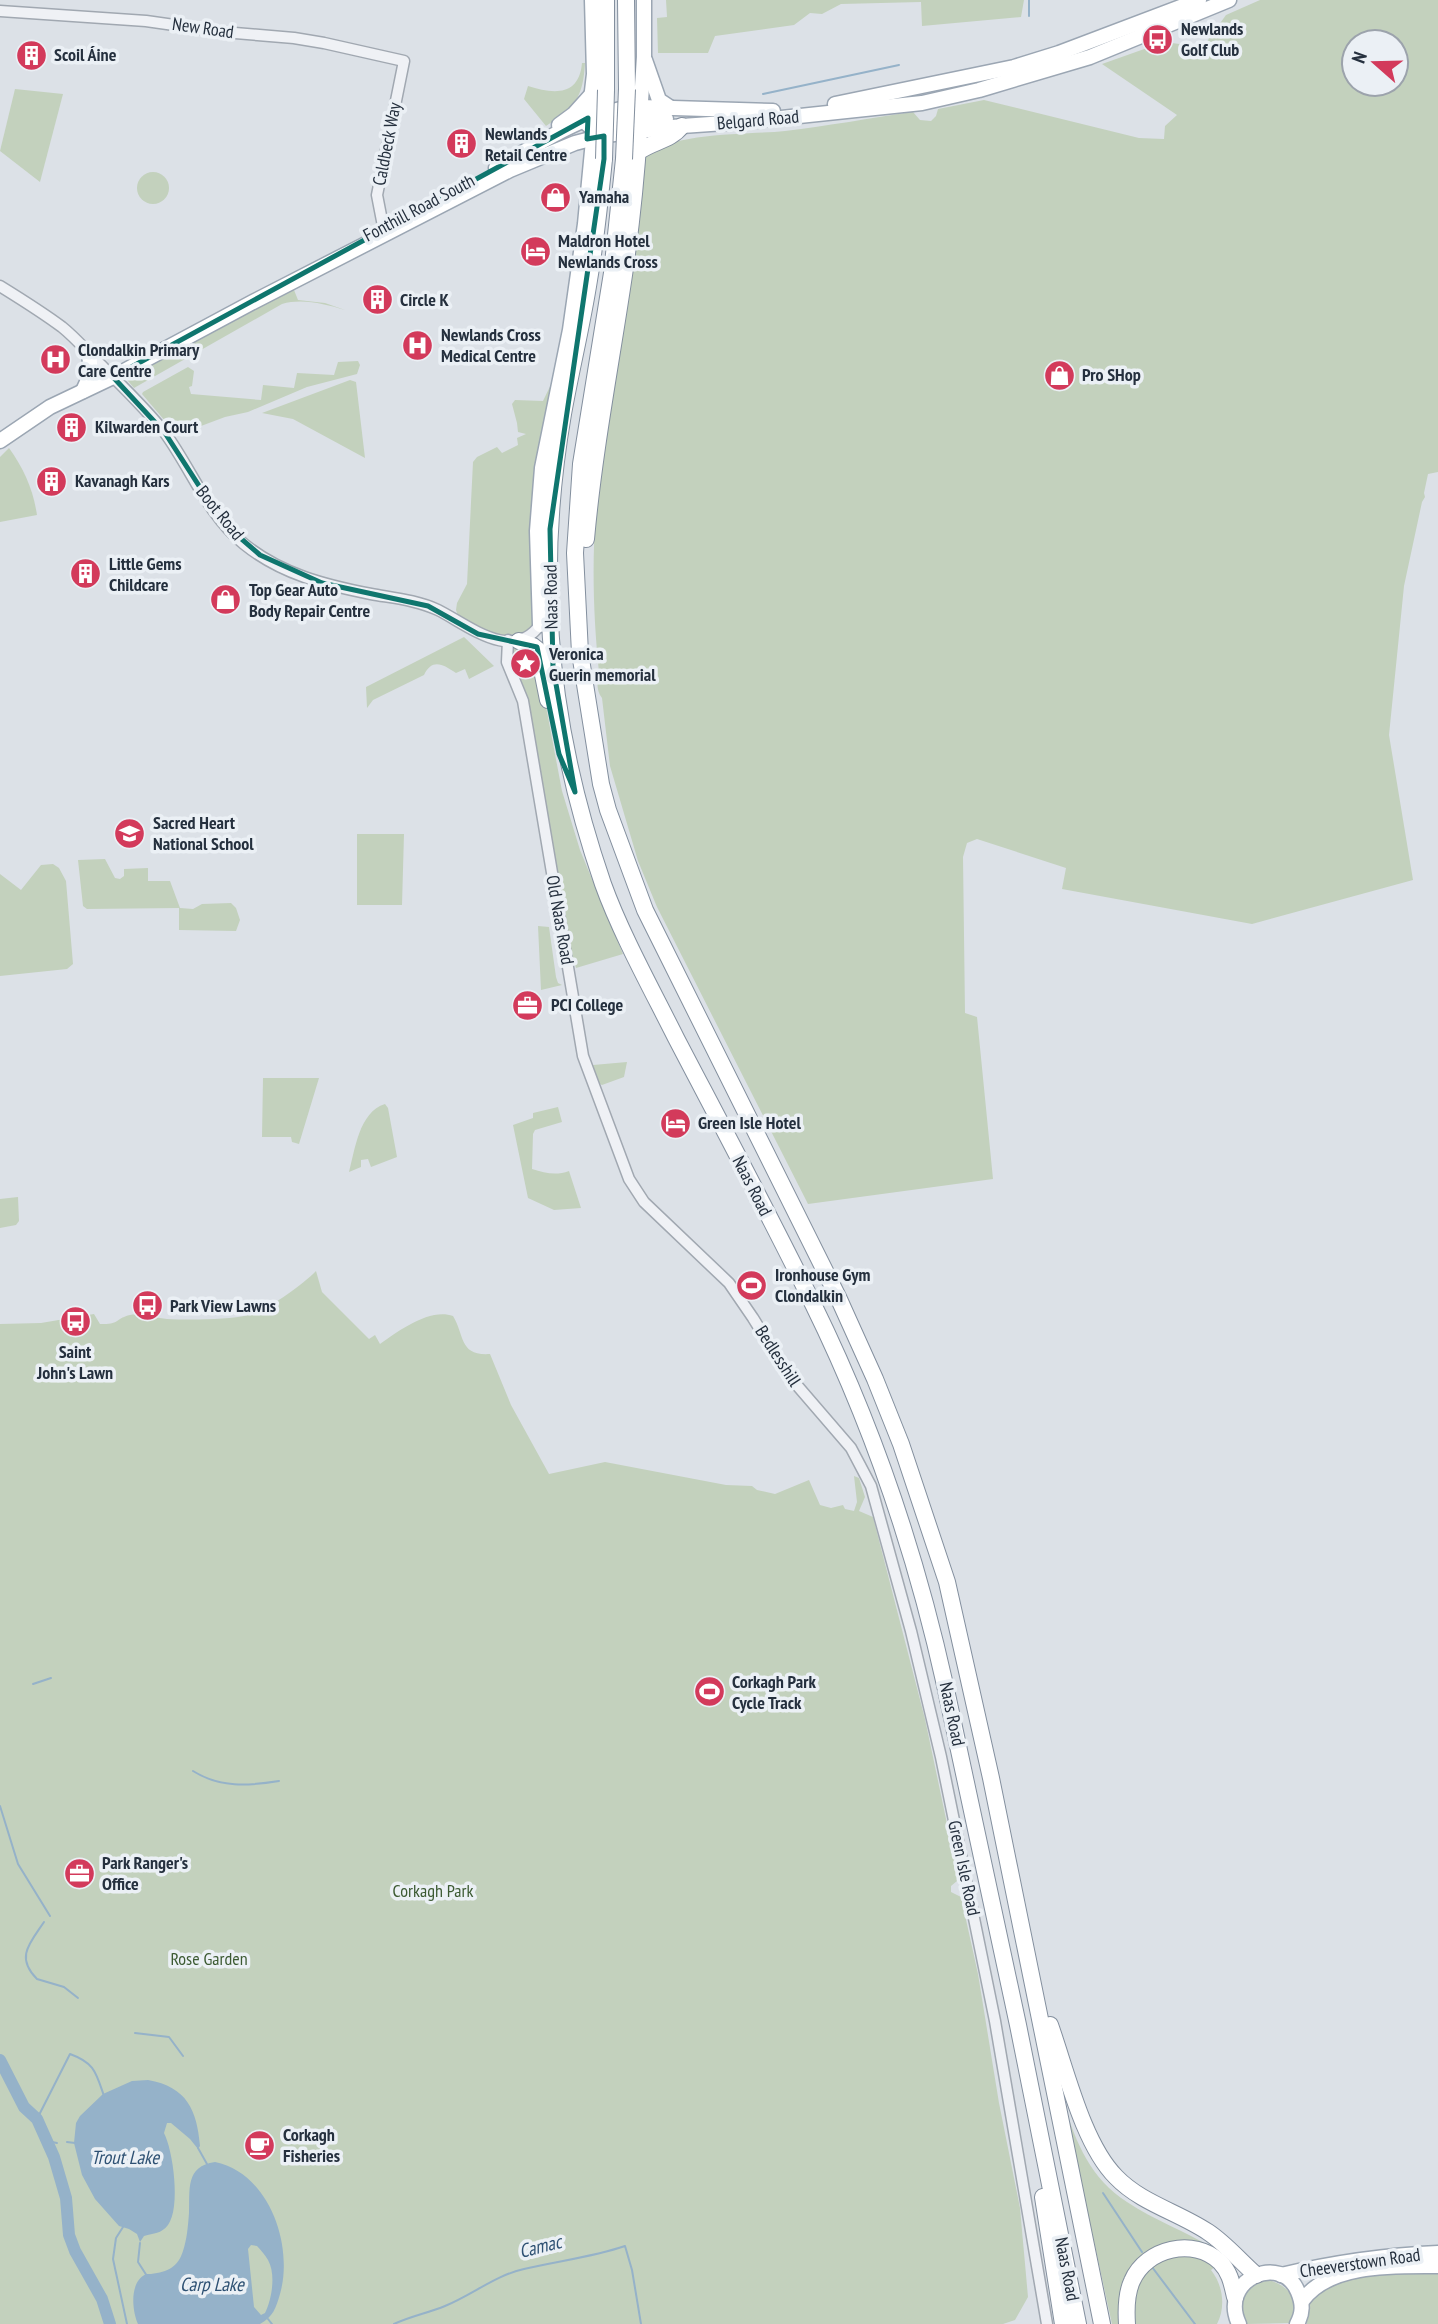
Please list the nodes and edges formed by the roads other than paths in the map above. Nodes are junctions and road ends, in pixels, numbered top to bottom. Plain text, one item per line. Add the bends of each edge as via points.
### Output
1 (592, 0) edge
2 (606, 0) edge
3 (626, 0) edge
4 (644, 0) edge
5 (1199, 0) edge
6 (1229, 0) edge
7 (0, 11) edge
8 (644, 57) junction
9 (404, 61) joint
10 (917, 86) junction
11 (979, 90) junction
12 (855, 100) junction
13 (922, 103) junction
14 (596, 108) junction
15 (676, 109) junction
16 (640, 120) junction
17 (739, 121) junction
18 (682, 126) junction
19 (590, 138) junction
20 (566, 146) junction
21 (527, 150) junction
22 (631, 155) junction
23 (587, 157) junction
24 (590, 175) junction
25 (383, 226) junction
26 (0, 286) edge
27 (253, 302) junction
28 (89, 353) junction
29 (113, 377) junction
30 (83, 391) junction
31 (559, 394) junction
32 (0, 441) edge
33 (541, 625) joint
34 (513, 641) junction
35 (553, 662) junction
36 (575, 792) junction
37 (637, 1193) joint
38 (833, 1427) joint
39 (1030, 1966) junction
40 (1018, 2025) junction
41 (1438, 2253) edge
42 (1438, 2266) edge
43 (1256, 2275) junction
44 (1281, 2275) junction
45 (1302, 2301) junction
46 (1234, 2315) edge
47 (1047, 2324) edge
48 (1063, 2324) edge
49 (1078, 2324) edge
50 (1102, 2324) edge
51 (1127, 2324) edge
52 (1297, 2324) edge

1 - 14 main road, Naas Road
2 - 14 highway, Naas Road
3 - 22 highway, Naas Road, bridge
4 - 8 main road
5 - 10 main road, Belgard Road via 1014,67
6 - 11 main road, Belgard Road via 1098,54
7 - 9 street, New Road via 294,38
8 - 15 main road via 659,100
8 - 16 main road
9 - 25 street, Caldbeck Way via 377,195
10 - 11 main road, Belgard Road via 928,92
10 - 12 main road, Belgard Road
11 - 13 main road, Belgard Road
12 - 13 main road, Belgard Road via 906,96
12 - 15 main road, Belgard Road via 786,110
13 - 17 main road, Belgard Road
14 - 16 main road, Belgard Road
14 - 19 main road
14 - 21 main road, Fonthill Road South
14 - 21 main road via 575,114
14 - 35 highway, Naas Road, bridge via 604,159 550,529
15 - 16 main road, Belgard Road
16 - 17 main road
16 - 18 main road, Belgard Road
16 - 19 main road, Belgard Road
16 - 22 highway
17 - 18 main road, Belgard Road
18 - 22 highway via 674,136
19 - 20 main road, Fonthill Road South
19 - 23 main road
19 - 24 main road
20 - 23 main road
20 - 27 main road, Fonthill Road South
21 - 25 main road, Fonthill Road South
22 - 39 highway, Naas Road via 581,464 575,553 580,653 601,783 645,910 838,1297 901,1444 947,1582
23 - 24 main road
24 - 31 main road
25 - 27 main road, Fonthill Road South
26 - 28 street, Boot Road via 59,325
27 - 29 main road, Fonthill Road South
28 - 29 street, Boot Road
28 - 30 main road via 91,373
29 - 30 main road, Fonthill Road South
29 - 34 street, Boot Road via 164,433 223,523 260,555 322,583 428,606 478,634
30 - 32 main road, Fonthill Road South
31 - 33 main road via 539,501
31 - 35 highway via 543,536
33 - 34 street
34 - 36 highway via 538,650 559,754
34 - 37 street, Old Naas Road via 507,662 523,701 583,1056
35 - 36 highway, Naas Road
36 - 40 highway, Naas Road via 618,918 814,1307 883,1472 934,1633
37 - 38 street, Bedlesshill via 729,1283 789,1376
38 - 47 street, Green Isle Road via 851,1448 871,1486 925,1684 992,2009
39 - 43 highway via 1100,2158 1132,2190 1207,2231
39 - 50 highway, Naas Road
40 - 48 highway
40 - 49 highway, Naas Road
41 - 44 main road, Cheeverstown Road
42 - 45 main road, Cheeverstown Road via 1378,2267 1329,2278 1314,2286
43 - 44 main road, Cheeverstown Road
43 - 46 main road via 1243,2283
44 - 45 main road via 1297,2288
45 - 52 main road
46 - 51 highway via 1229,2275 1215,2258 1196,2249 1176,2248 1159,2253 1132,2278

